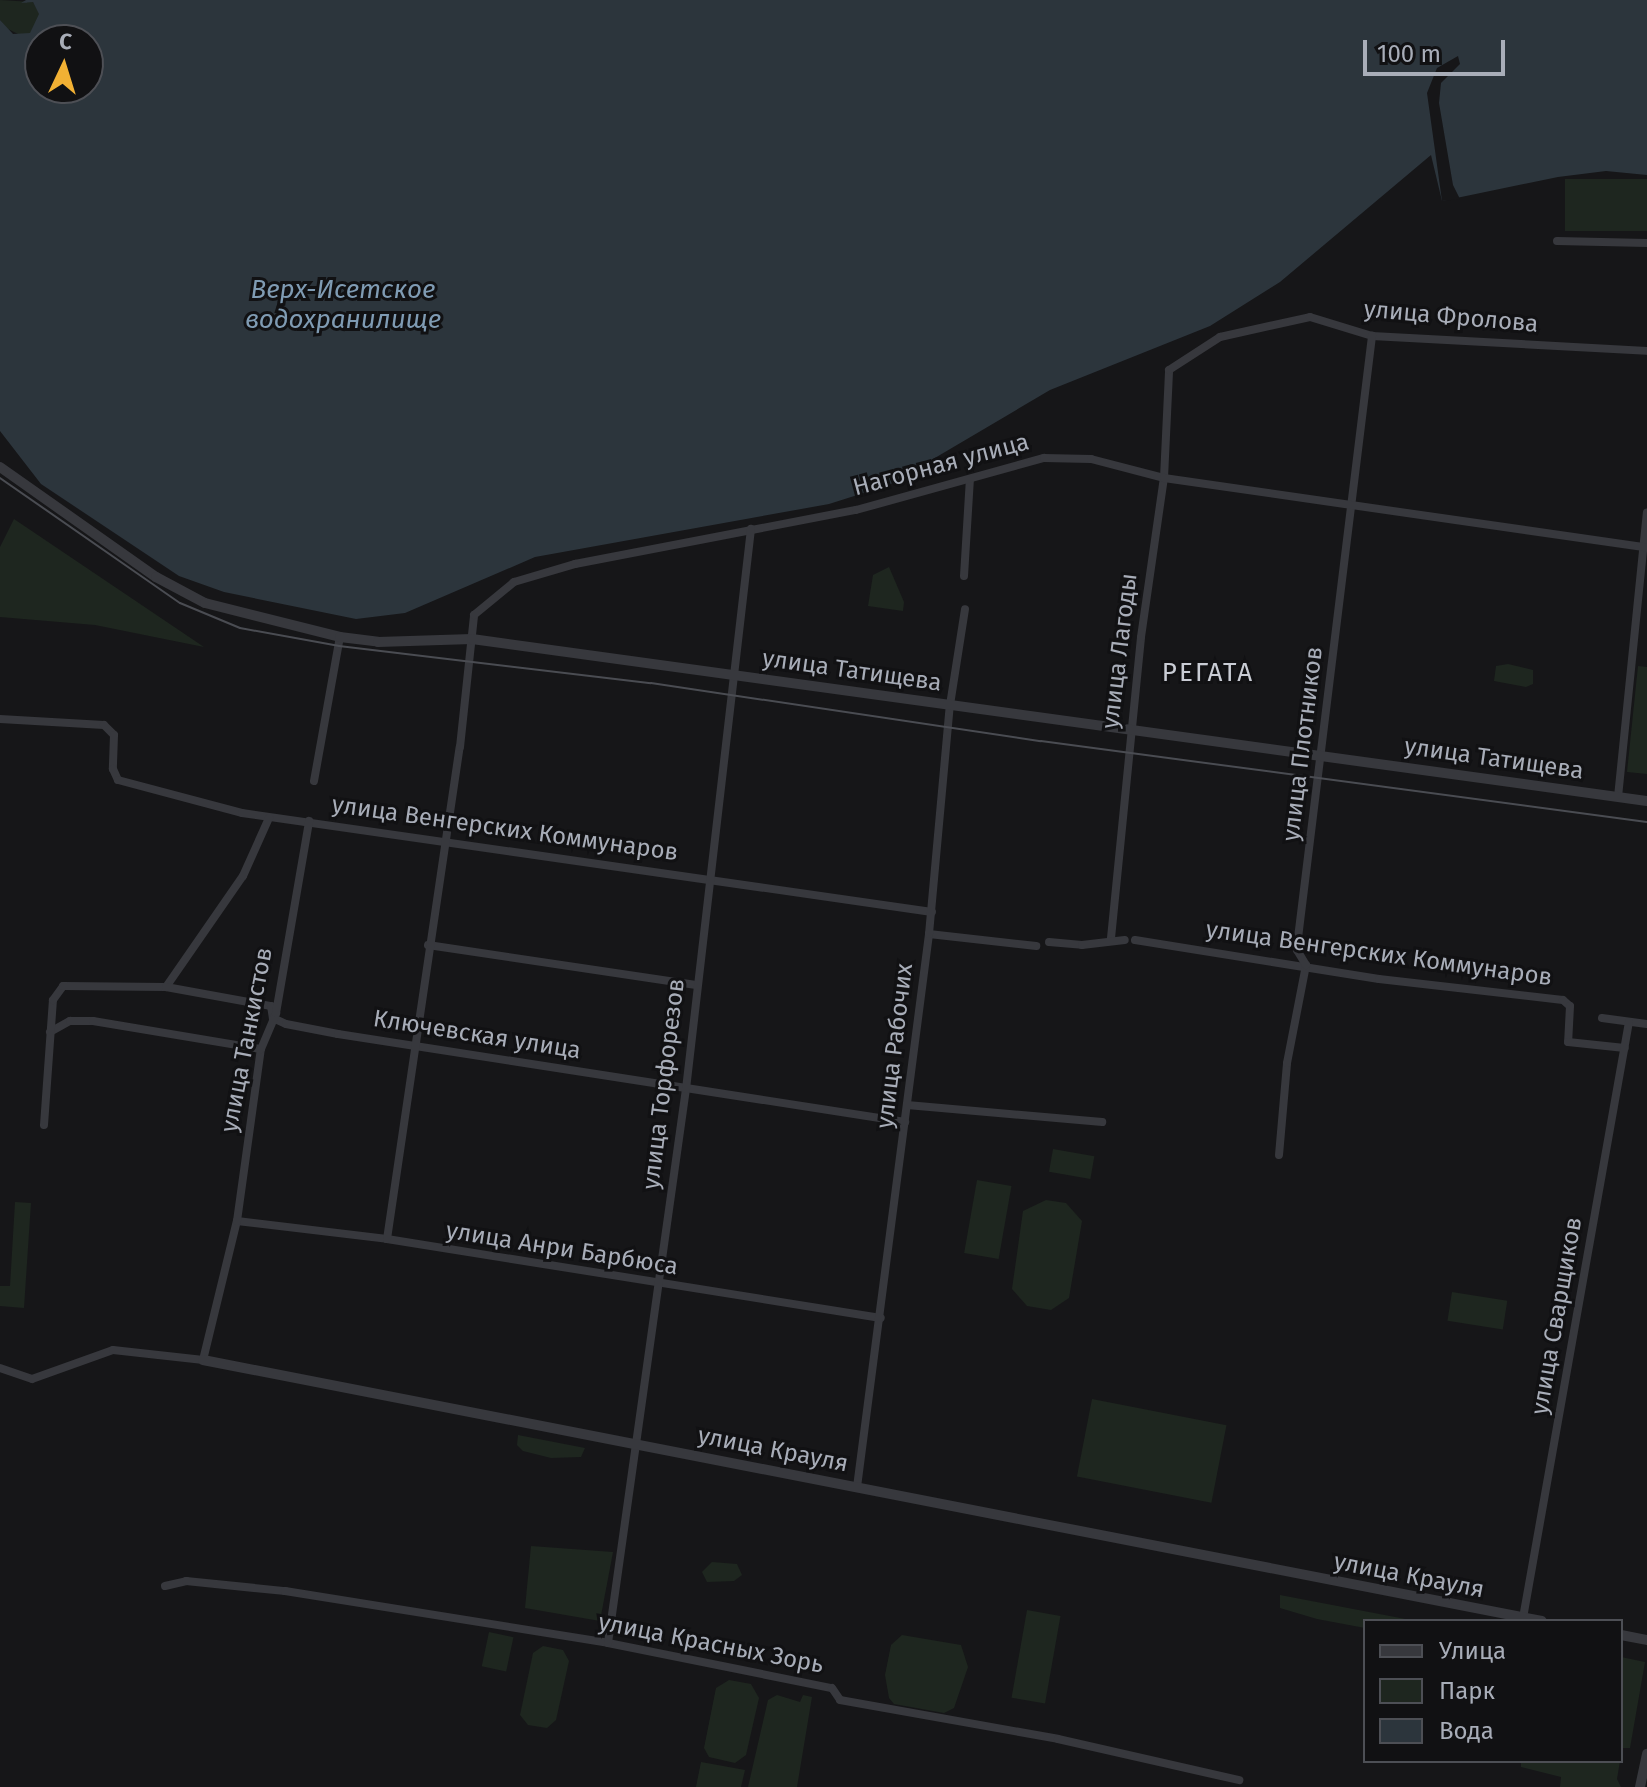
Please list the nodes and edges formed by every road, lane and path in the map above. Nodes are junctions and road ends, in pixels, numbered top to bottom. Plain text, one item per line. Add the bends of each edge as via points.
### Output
1 (1557, 241) dead end
2 (1647, 243) edge
3 (1372, 336) junction
4 (1647, 351) edge
5 (1169, 370) joint
6 (0, 467) edge
7 (1164, 478) junction
8 (970, 479) junction
9 (1355, 504) junction
10 (1647, 512) edge
11 (751, 529) junction
12 (1645, 548) edge
13 (964, 576) dead end
14 (965, 609) dead end
15 (340, 637) junction
16 (472, 639) junction
17 (730, 674) junction
18 (950, 705) junction
19 (0, 719) edge
20 (1130, 730) junction
21 (1321, 756) junction
22 (314, 781) dead end
23 (1618, 797) junction
24 (1647, 801) edge
25 (269, 818) junction
26 (309, 821) junction
27 (445, 838) junction
28 (710, 878) junction
29 (932, 912) junction
30 (929, 934) junction
31 (1111, 938) junction
32 (1049, 942) dead end
33 (428, 945) junction
34 (1036, 946) dead end
35 (1306, 965) junction
36 (696, 985) junction
37 (166, 987) junction
38 (273, 1018) junction
39 (1602, 1018) dead end
40 (1629, 1022) junction
41 (1647, 1024) edge
42 (50, 1032) junction
43 (416, 1046) junction
44 (1625, 1048) junction
45 (261, 1049) junction
46 (686, 1089) junction
47 (907, 1105) junction
48 (905, 1122) junction
49 (1102, 1122) dead end
50 (44, 1125) dead end
51 (1279, 1155) dead end
52 (237, 1221) junction
53 (387, 1239) junction
54 (657, 1286) junction
55 (881, 1318) junction
56 (203, 1360) junction
57 (0, 1368) edge
58 (636, 1445) junction
59 (857, 1487) junction
60 (165, 1586) dead end
61 (1523, 1618) junction
62 (1529, 1619) edge
63 (1623, 1635) edge
64 (1647, 1640) edge
65 (608, 1643) junction
66 (1647, 1754) edge
67 (1239, 1780) dead end
68 (1640, 1787) edge

1 - 2 street
3 - 4 street, улица Фролова
3 - 5 street, улица Фролова via 1310,317 1220,337
3 - 9 street, улица Плотников
5 - 7 street, улица Лагоды
6 - 15 street, улица Татищева via 156,577 205,603
7 - 8 street, Нагорная улица via 1091,459 1044,458
7 - 9 street, Нагорная улица
7 - 20 street, улица Лагоды
8 - 11 street, Нагорная улица via 856,510
8 - 13 street
9 - 12 street, Нагорная улица
9 - 21 street, улица Плотников
10 - 12 street
11 - 16 street, Нагорная улица via 575,564 514,582 474,615
11 - 17 street, улица Торфорезов
12 - 23 street
14 - 18 street, улица Рабочих
15 - 16 street, улица Татищева via 378,642
15 - 22 street
16 - 17 street, улица Татищева
16 - 27 street, Нагорная улица
17 - 18 street, улица Татищева
17 - 28 street, улица Торфорезов
18 - 20 street, улица Татищева
18 - 29 street, улица Рабочих
19 - 25 street via 104,725 114,735 113,769 118,780
20 - 21 street, улица Татищева
20 - 31 street, улица Лагоды
21 - 23 street, улица Татищева
21 - 35 street, улица Плотников via 1297,950
23 - 24 street, улица Татищева
25 - 26 street, улица Венгерских Коммунаров
25 - 37 street via 243,876
26 - 27 street, улица Венгерских Коммунаров
26 - 38 street, улица Танкистов
27 - 28 street, улица Венгерских Коммунаров
27 - 33 street, Нагорная улица
28 - 29 street, улица Венгерских Коммунаров
28 - 36 street, улица Торфорезов
29 - 30 street, улица Рабочих
30 - 34 street
30 - 47 street, улица Рабочих
31 - 32 street, улица Венгерских Коммунаров via 1082,945
31 - 35 street, улица Венгерских Коммунаров
33 - 36 street
33 - 43 street, Нагорная улица
35 - 44 street, улица Венгерских Коммунаров via 1563,1000 1570,1006 1568,1042
35 - 51 street, улица Плотников via 1287,1063
36 - 46 street, улица Торфорезов
37 - 38 street, Ключевская улица via 271,1006
37 - 42 street, Ключевская улица via 63,986 56,992
38 - 43 street, Ключевская улица
38 - 45 street, улица Танкистов
39 - 40 street
40 - 41 street
40 - 44 street, улица Сварщиков
42 - 45 street via 70,1021 93,1021
42 - 50 street
43 - 46 street, Ключевская улица
43 - 53 street, Нагорная улица
44 - 61 street, улица Сварщиков
45 - 52 street, улица Танкистов
46 - 48 street, Ключевская улица
46 - 54 street, улица Торфорезов
47 - 48 street, улица Рабочих
47 - 49 street
48 - 55 street, улица Рабочих
52 - 53 street, улица Анри Барбюса
52 - 56 street, улица Танкистов
53 - 54 street, улица Анри Барбюса
54 - 55 street, улица Анри Барбюса
54 - 58 street, улица Торфорезов
55 - 59 street, улица Рабочих
56 - 57 street, улица Крауля via 113,1350 32,1379
56 - 58 street, улица Крауля
58 - 59 street, улица Крауля
58 - 65 street, улица Торфорезов
59 - 61 street, улица Крауля
60 - 65 street, улица Красных Зорь via 186,1581 299,1592
61 - 62 street, улица Крауля
63 - 64 street
65 - 67 street, улица Красных Зорь via 832,1688 840,1700 1089,1745 1141,1756 1157,1765
66 - 68 street

